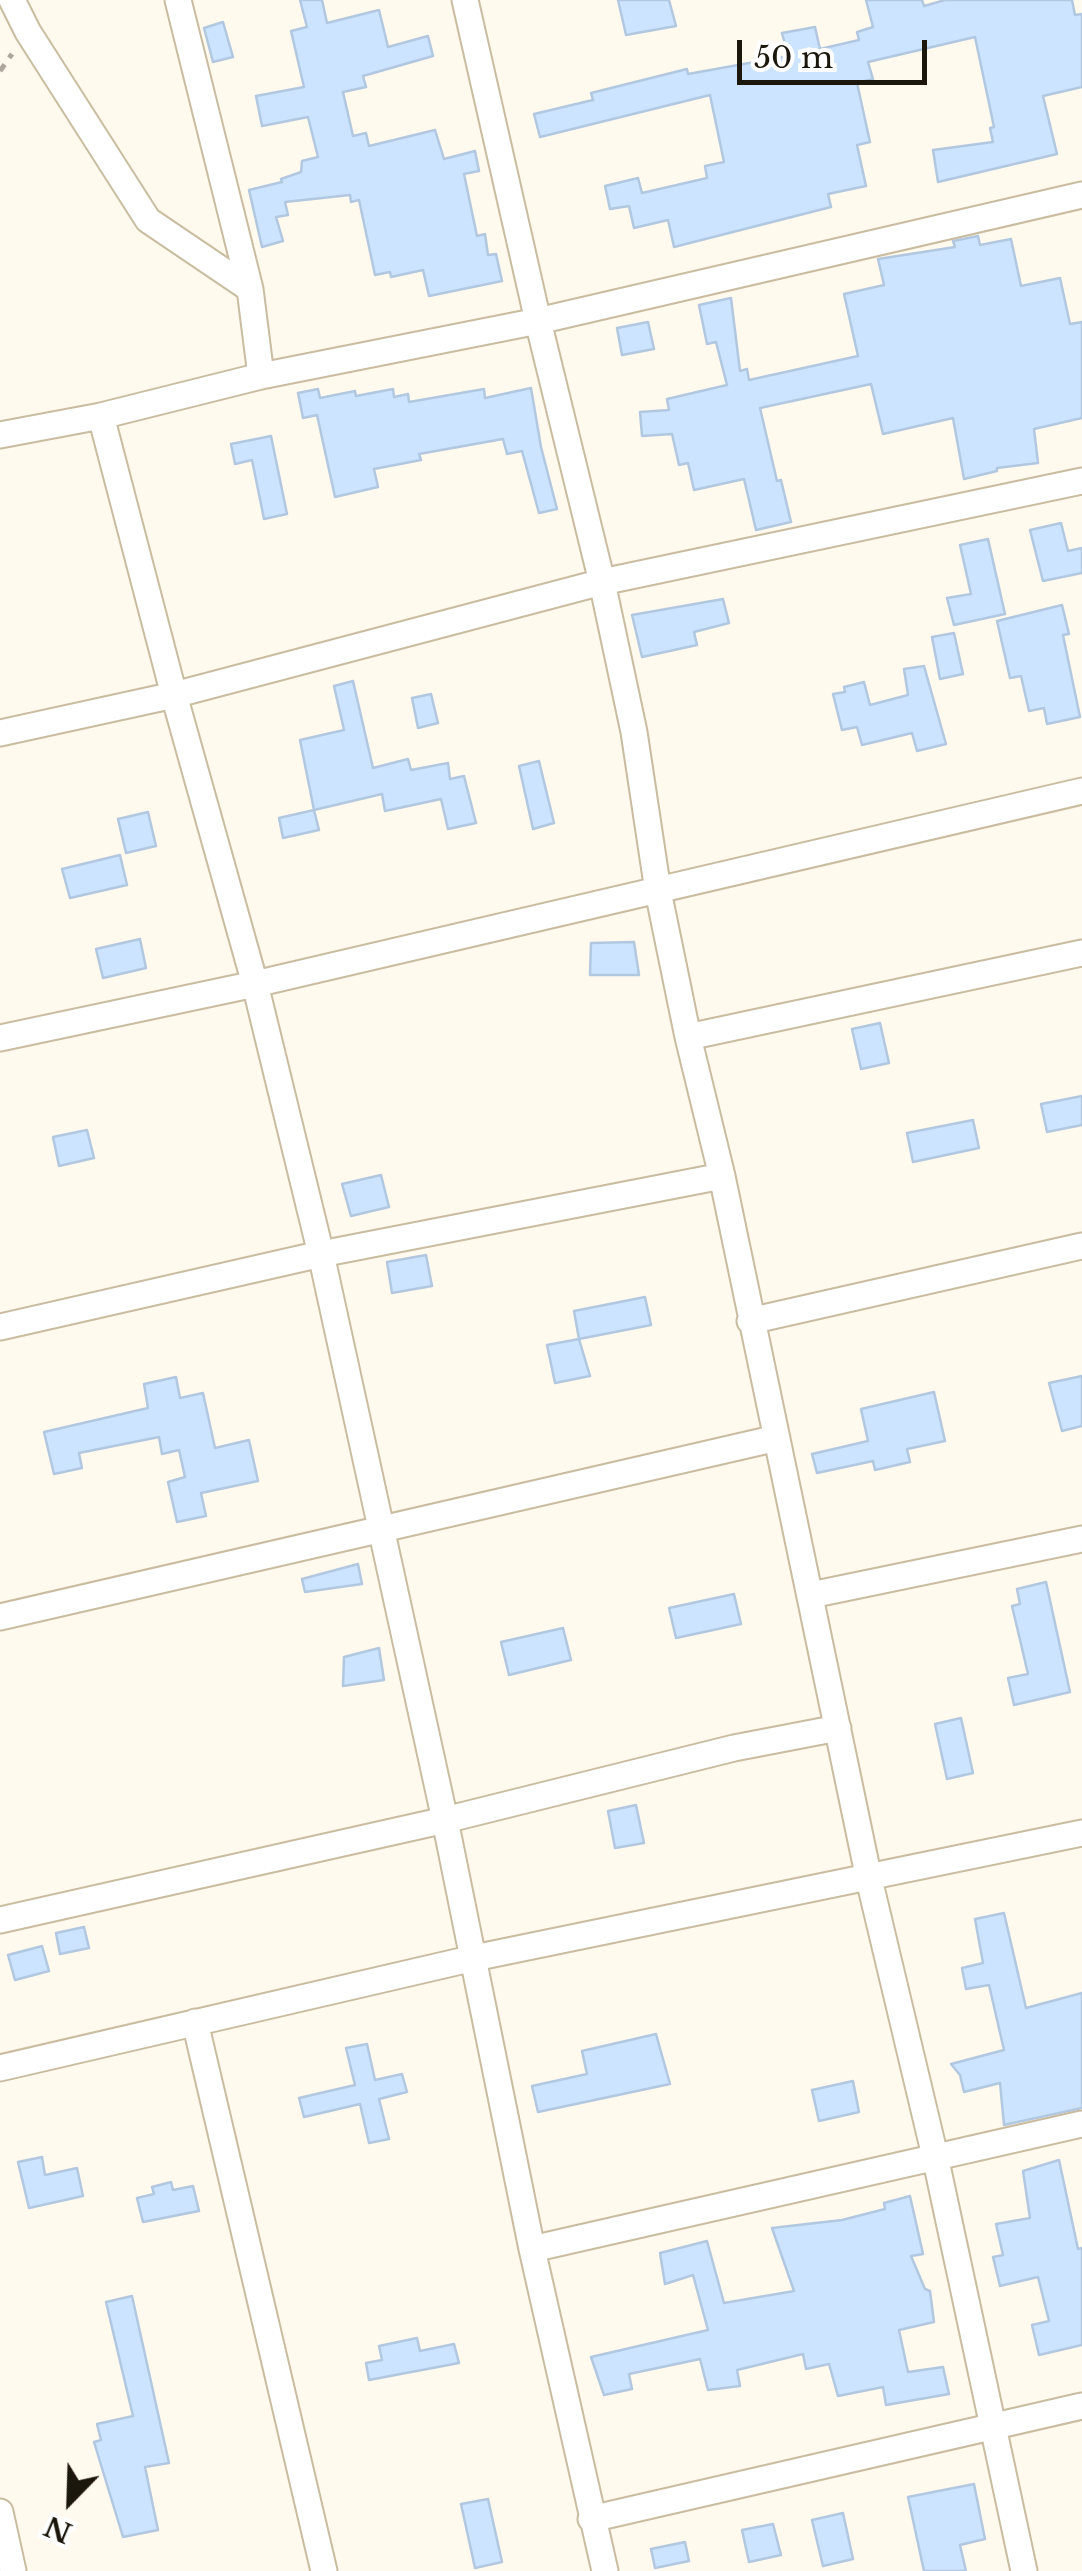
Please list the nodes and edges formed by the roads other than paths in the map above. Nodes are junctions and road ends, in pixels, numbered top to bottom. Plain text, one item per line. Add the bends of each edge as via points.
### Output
1 (12, 0) edge
2 (178, 0) edge
3 (464, 0) edge
4 (1082, 195) edge
5 (250, 289) junction
6 (538, 321) junction
7 (261, 376) junction
8 (101, 416) junction
9 (0, 435) edge
10 (1082, 481) edge
11 (602, 582) junction
12 (174, 695) junction
13 (0, 734) edge
14 (1082, 790) edge
15 (658, 891) junction
16 (1082, 953) edge
17 (255, 984) junction
18 (688, 1037) junction
19 (0, 1038) edge
20 (722, 1176) junction
21 (1082, 1246) edge
22 (322, 1254) junction
23 (750, 1321) junction
24 (0, 1327) edge
25 (777, 1438) junction
26 (383, 1529) junction
27 (1082, 1539) edge
28 (811, 1595) junction
29 (0, 1618) edge
30 (838, 1728) junction
31 (445, 1820) junction
32 (1082, 1833) edge
33 (869, 1879) junction
34 (0, 1920) edge
35 (474, 1958) junction
36 (195, 2022) junction
37 (0, 2068) edge
38 (1082, 2124) edge
39 (936, 2156) junction
40 (532, 2249) junction
41 (1082, 2406) edge
42 (994, 2425) junction
43 (0, 2512) edge
44 (592, 2519) junction
45 (13, 2571) edge
46 (324, 2571) edge
47 (605, 2571) edge
48 (1024, 2571) edge

1 - 5 street via 148,220
2 - 5 street
3 - 6 street
4 - 6 street
5 - 7 street
6 - 7 street
6 - 11 street
7 - 8 street
8 - 9 street
8 - 12 street
10 - 11 street
11 - 12 street
11 - 15 street
12 - 13 street
12 - 17 street
14 - 15 street
15 - 17 street
15 - 18 street
16 - 18 street
17 - 19 street
17 - 22 street
18 - 20 street
20 - 22 street
20 - 23 street
21 - 23 street
22 - 24 street
22 - 26 street
23 - 25 street
25 - 26 street
25 - 28 street
26 - 29 street
26 - 31 street
27 - 28 street
28 - 30 street
30 - 31 street
30 - 33 street
31 - 34 street
31 - 35 street
32 - 33 street
33 - 35 street
33 - 39 street
35 - 36 street
35 - 40 street
36 - 37 street
36 - 46 street
38 - 39 street
39 - 40 street
39 - 42 street
40 - 44 street
41 - 42 street
42 - 44 street
42 - 48 street
43 - 45 street
44 - 47 street

